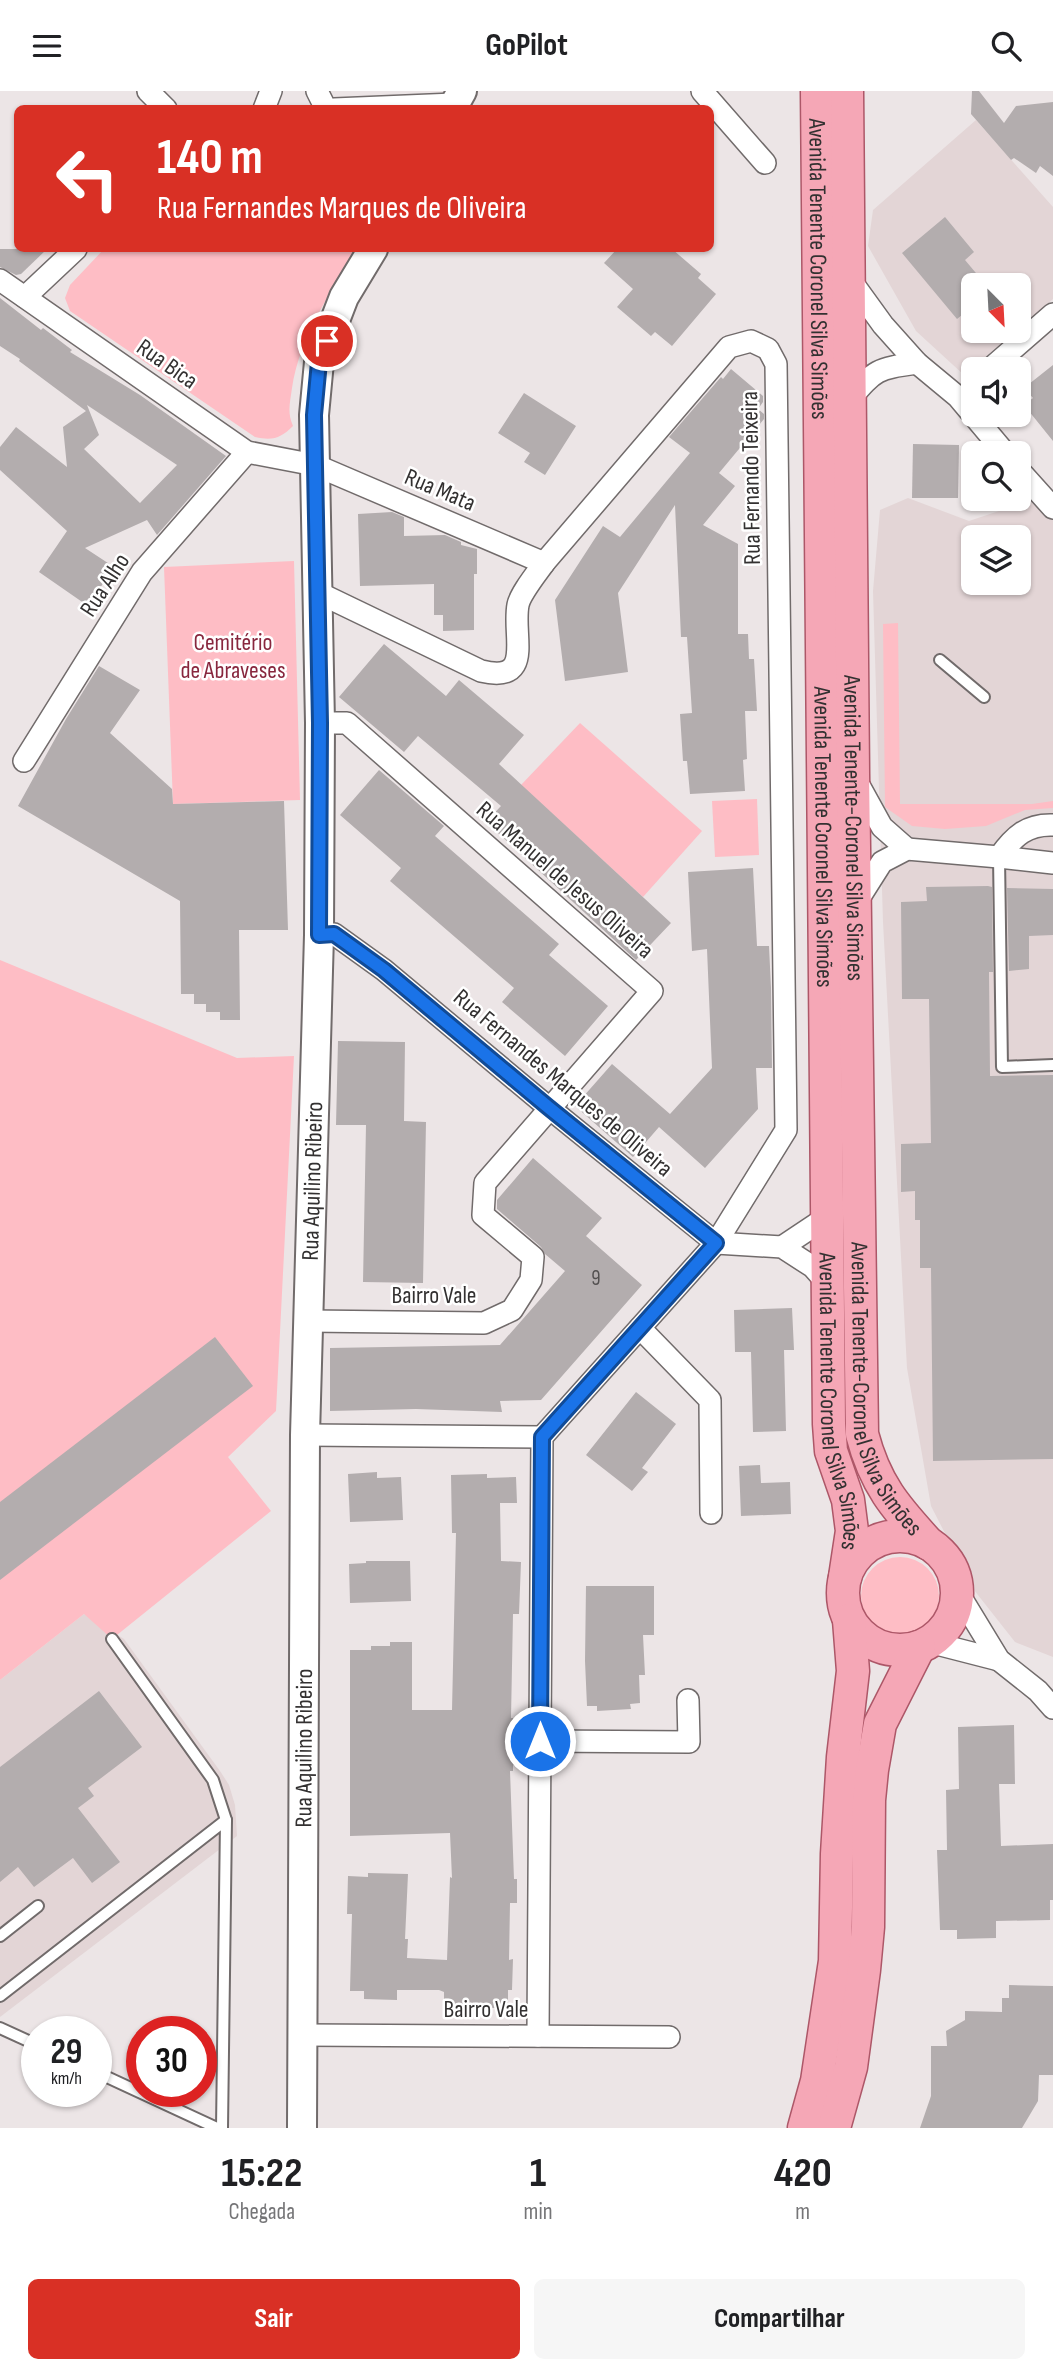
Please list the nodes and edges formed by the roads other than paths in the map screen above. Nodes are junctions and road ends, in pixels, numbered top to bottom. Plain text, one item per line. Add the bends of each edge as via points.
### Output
1 (148, 91) edge
2 (702, 91) edge
3 (817, 91) edge
4 (847, 91) edge
5 (456, 101) edge
6 (162, 105) edge
7 (395, 105) edge
8 (765, 163) dead end
9 (73, 252) edge
10 (371, 252) edge
11 (848, 277) junction
12 (0, 280) edge
13 (25, 297) junction
14 (1053, 314) edge
15 (1003, 357) edge
16 (917, 363) junction
17 (961, 388) edge
18 (849, 400) junction
19 (247, 452) junction
20 (315, 465) junction
21 (1031, 484) edge
22 (1053, 509) edge
23 (544, 563) junction
24 (318, 593) junction
25 (940, 660) dead end
26 (984, 697) dead end
27 (320, 723) junction
28 (24, 761) dead end
29 (853, 774) junction
30 (1053, 825) edge
31 (907, 849) junction
32 (999, 857) junction
33 (1053, 863) edge
34 (855, 905) junction
35 (319, 935) junction
36 (1053, 1065) edge
37 (548, 1107) junction
38 (827, 1217) junction
39 (716, 1243) junction
40 (782, 1247) junction
41 (828, 1284) junction
42 (308, 1321) junction
43 (640, 1328) junction
44 (305, 1434) junction
45 (542, 1437) junction
46 (711, 1513) dead end
47 (929, 1544) junction
48 (845, 1577) junction
49 (957, 1591) junction
50 (849, 1620) junction
51 (112, 1639) dead end
52 (924, 1645) junction
53 (999, 1660) junction
54 (688, 1700) dead end
55 (1053, 1708) edge
56 (540, 1741) junction
57 (226, 1820) junction
58 (38, 1906) dead end
59 (0, 1936) edge
60 (0, 1996) edge
61 (0, 2028) edge
62 (304, 2035) junction
63 (538, 2036) junction
64 (669, 2037) dead end
65 (21, 2038) edge
66 (112, 2079) edge
67 (220, 2128) edge
68 (302, 2128) edge
69 (804, 2128) edge
70 (834, 2128) edge

1 - 6 street
2 - 8 street
3 - 38 main road, Avenida Tenente Coronel Silva Simões
4 - 11 main road, Avenida Tenente-Coronel Silva Simões
5 - 7 street
9 - 13 street
10 - 20 street, Rua Aquilino Ribeiro via 344,297 319,362
11 - 16 street
11 - 18 main road, Avenida Tenente-Coronel Silva Simões
12 - 13 street, Rua Bica
13 - 19 street, Rua Bica
14 - 15 street
16 - 17 street
16 - 18 street via 884,367
18 - 29 main road, Avenida Tenente-Coronel Silva Simões
19 - 20 street, Rua Bica
19 - 28 street, Rua Alho via 142,572
20 - 23 street, Rua Mata
20 - 24 street, Rua Aquilino Ribeiro
21 - 22 street
23 - 24 street, Rua Fernando Teixeira via 518,603 517,660 510,671 499,675 481,671
23 - 39 street, Rua Fernando Teixeira via 729,347 751,341 768,349 776,364 786,1130
24 - 27 street, Rua Aquilino Ribeiro
25 - 26 lane
27 - 35 street, Rua Aquilino Ribeiro
27 - 37 street, Rua Manuel de Jesus Oliveira via 347,723 652,991
29 - 31 street via 882,827
29 - 34 main road, Avenida Tenente-Coronel Silva Simões
30 - 32 street via 1026,829
31 - 32 street
31 - 34 street via 881,862
32 - 33 street
32 - 36 lane via 1002,1067
34 - 47 main road, Avenida Tenente-Coronel Silva Simões via 862,1434 883,1488
35 - 37 street, Rua Fernandes Marques de Oliveira via 334,934 384,970
35 - 42 street, Rua Aquilino Ribeiro
37 - 39 street, Rua Fernandes Marques de Oliveira
37 - 42 street, Bairro Vale via 485,1183 483,1215 533,1257 531,1280 512,1310 484,1323
38 - 40 street
38 - 41 main road, Avenida Tenente Coronel Silva Simões
39 - 40 street
39 - 43 street, Rua Fernando Teixeira
40 - 41 street via 813,1267
41 - 48 main road, Avenida Tenente Coronel Silva Simões via 831,1451 848,1500 852,1531
42 - 44 street, Rua Aquilino Ribeiro
43 - 45 street, Rua Fernando Teixeira
43 - 46 street via 710,1400
44 - 45 street
44 - 62 street, Rua Aquilino Ribeiro
45 - 56 street
47 - 48 main road via 895,1536 879,1540 852,1561
47 - 49 main road via 953,1572
48 - 50 main road via 843,1599
49 - 52 main road via 947,1627
49 - 53 street
50 - 52 main road via 864,1638 886,1649 902,1651
50 - 69 main road via 853,1671 843,1757 835,1961 817,2081
51 - 57 lane via 213,1780
52 - 53 street
52 - 70 main road via 880,1724 869,1800 864,1969 851,2067
53 - 55 street
54 - 56 street via 689,1742
56 - 63 street
57 - 60 lane
57 - 67 lane
58 - 59 lane
61 - 65 lane
62 - 63 street, Bairro Vale
62 - 68 street, Rua Aquilino Ribeiro
63 - 64 street, Bairro Vale
66 - 67 lane

